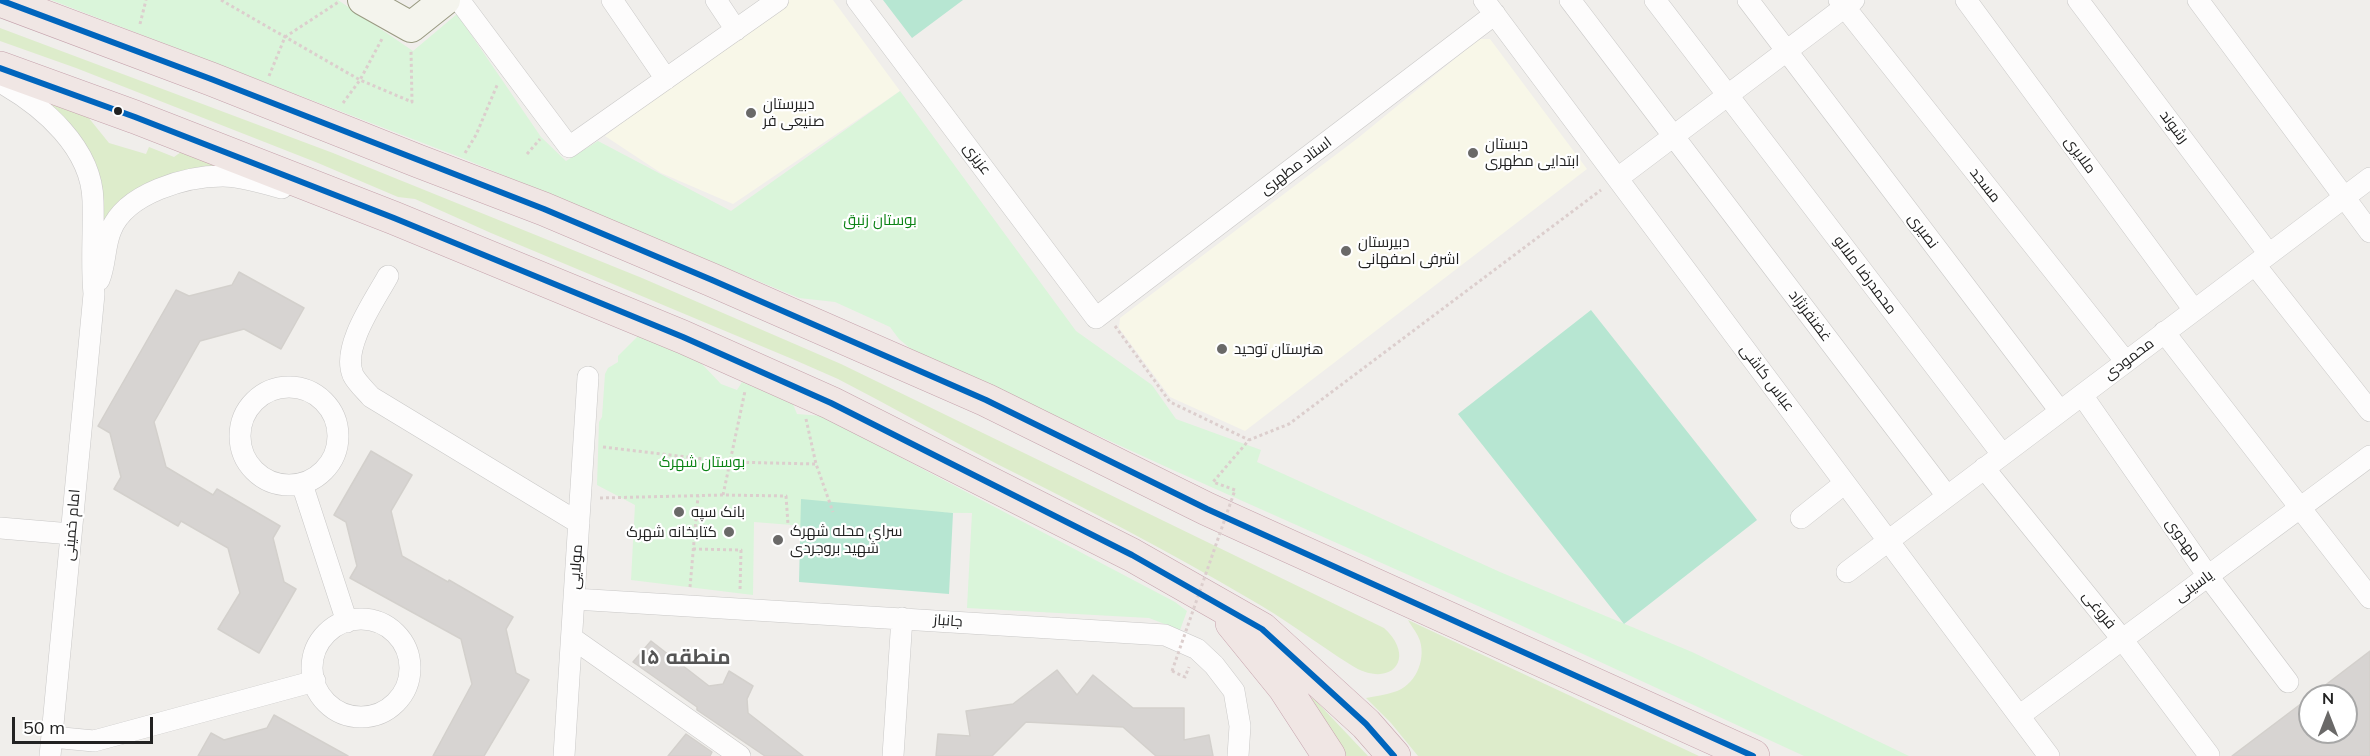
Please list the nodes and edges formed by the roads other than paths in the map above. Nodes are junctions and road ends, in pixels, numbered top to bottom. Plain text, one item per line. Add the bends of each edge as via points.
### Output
1 (0, 0) edge
2 (363, 0) edge
3 (445, 0) edge
4 (459, 0) edge
5 (612, 0) edge
6 (716, 0) edge
7 (778, 0) edge
8 (857, 0) edge
9 (1570, 0) edge
10 (1655, 0) edge
11 (1748, 0) edge
12 (1965, 0) edge
13 (2078, 0) edge
14 (2198, 0) edge
15 (1846, 2) edge
16 (1490, 7) edge
17 (393, 19) edge
18 (736, 30) junction
19 (1786, 51) junction
20 (0, 68) edge
21 (666, 80) junction
22 (0, 82) edge
23 (1728, 95) junction
24 (1672, 137) junction
25 (1618, 178) junction
26 (2370, 178) edge
27 (2344, 198) junction
28 (394, 218) junction
29 (2370, 232) edge
30 (2262, 259) junction
31 (388, 276) dead end
32 (93, 294) junction
33 (2194, 310) junction
34 (1101, 315) joint
35 (2164, 332) junction
36 (2126, 362) junction
37 (588, 377) dead end
38 (2082, 394) junction
39 (2060, 411) junction
40 (2370, 411) edge
41 (2002, 454) junction
42 (2370, 456) edge
43 (1984, 468) junction
44 (1845, 483) junction
45 (302, 484) junction
46 (1947, 496) junction
47 (2300, 508) junction
48 (1801, 518) dead end
49 (579, 523) junction
50 (0, 528) edge
51 (71, 534) junction
52 (1888, 540) junction
53 (1847, 572) dead end
54 (2208, 576) junction
55 (2370, 598) edge
56 (574, 599) junction
57 (1212, 599) junction
58 (902, 618) junction
59 (347, 622) junction
60 (572, 638) junction
61 (2122, 639) junction
62 (315, 681) junction
63 (2288, 682) dead end
64 (2019, 716) junction
65 (51, 747) edge
66 (2209, 755) edge
67 (564, 756) edge
68 (740, 756) edge
69 (893, 756) edge
70 (1238, 756) edge
71 (1329, 756) edge
72 (1394, 756) edge
73 (1753, 756) edge
74 (2049, 756) edge

1 - 73 highway via 544,209 734,289 986,400 1207,509
2 - 17 main road
3 - 17 main road
4 - 21 street via 569,147
5 - 21 street
6 - 18 street
7 - 18 street
8 - 34 street, عزیزی
9 - 24 street, غضنفرنژاد
10 - 23 street, محمدرضا ملالو
11 - 19 street, نصیری
12 - 33 street, ملایری
13 - 30 street, رشوند
14 - 27 street
15 - 19 street
15 - 36 street, مسجد
16 - 25 street, عباس کاشی
16 - 34 street, استاد مطهری
18 - 21 street
19 - 23 street
19 - 39 street, نصیری
20 - 28 highway
22 - 32 street via 53,121 86,168 93,200
23 - 24 street
23 - 41 street, محمدرضا ملالو
24 - 25 street
24 - 46 street, غضنفرنژاد
25 - 44 street, عباس کاشی
26 - 27 street, محمودی
27 - 29 street
27 - 30 street, محمودی
28 - 32 street via 247,179 224,176 167,185 120,216 110,231 103,270
28 - 57 highway via 683,337 831,403
30 - 33 street, محمودی
30 - 40 street, رشوند
31 - 49 street via 355,337 351,353 353,375 371,397
32 - 51 street, امام خمینی
33 - 35 street, محمودی
35 - 36 street, محمودی
35 - 47 street
36 - 38 street, محمودی
37 - 49 street, مولايی
38 - 39 street, محمودی
38 - 54 street, مهدوی
39 - 41 street, محمودی
41 - 43 street, محمودی
42 - 47 street, یاسینی
43 - 46 street, محمودی
43 - 61 street, فروغی
44 - 48 street
44 - 52 street, عباس کاشی
45 - 45 street via 329,464 338,433 334,416 324,402 304,390 281,388 266,392 244,414 240,445 245,460 269,482 285,486
45 - 59 street
46 - 52 street, محمودی
47 - 54 street, یاسینی
47 - 55 street
49 - 56 street, مولايی
50 - 51 street
51 - 65 street, امام خمینی
52 - 53 street, محمودی
52 - 64 street, عباس کاشی
54 - 61 street, یاسینی
54 - 63 street, مهدوی
56 - 58 street, جانباز
56 - 60 street, مولايی
57 - 71 highway via 1284,687
57 - 72 highway via 1262,629 1366,724
58 - 69 street
58 - 70 street, جانباز via 1165,635 1197,649 1234,691 1240,726
59 - 62 street via 321,640 314,655
59 - 62 street via 380,623 394,632 410,660 405,691 382,712 367,717 351,716 324,701
60 - 67 street, مولايی
60 - 68 street
61 - 64 street, یاسینی
61 - 66 street, فروغی
62 - 65 street via 94,741
64 - 74 street, عباس کاشی

